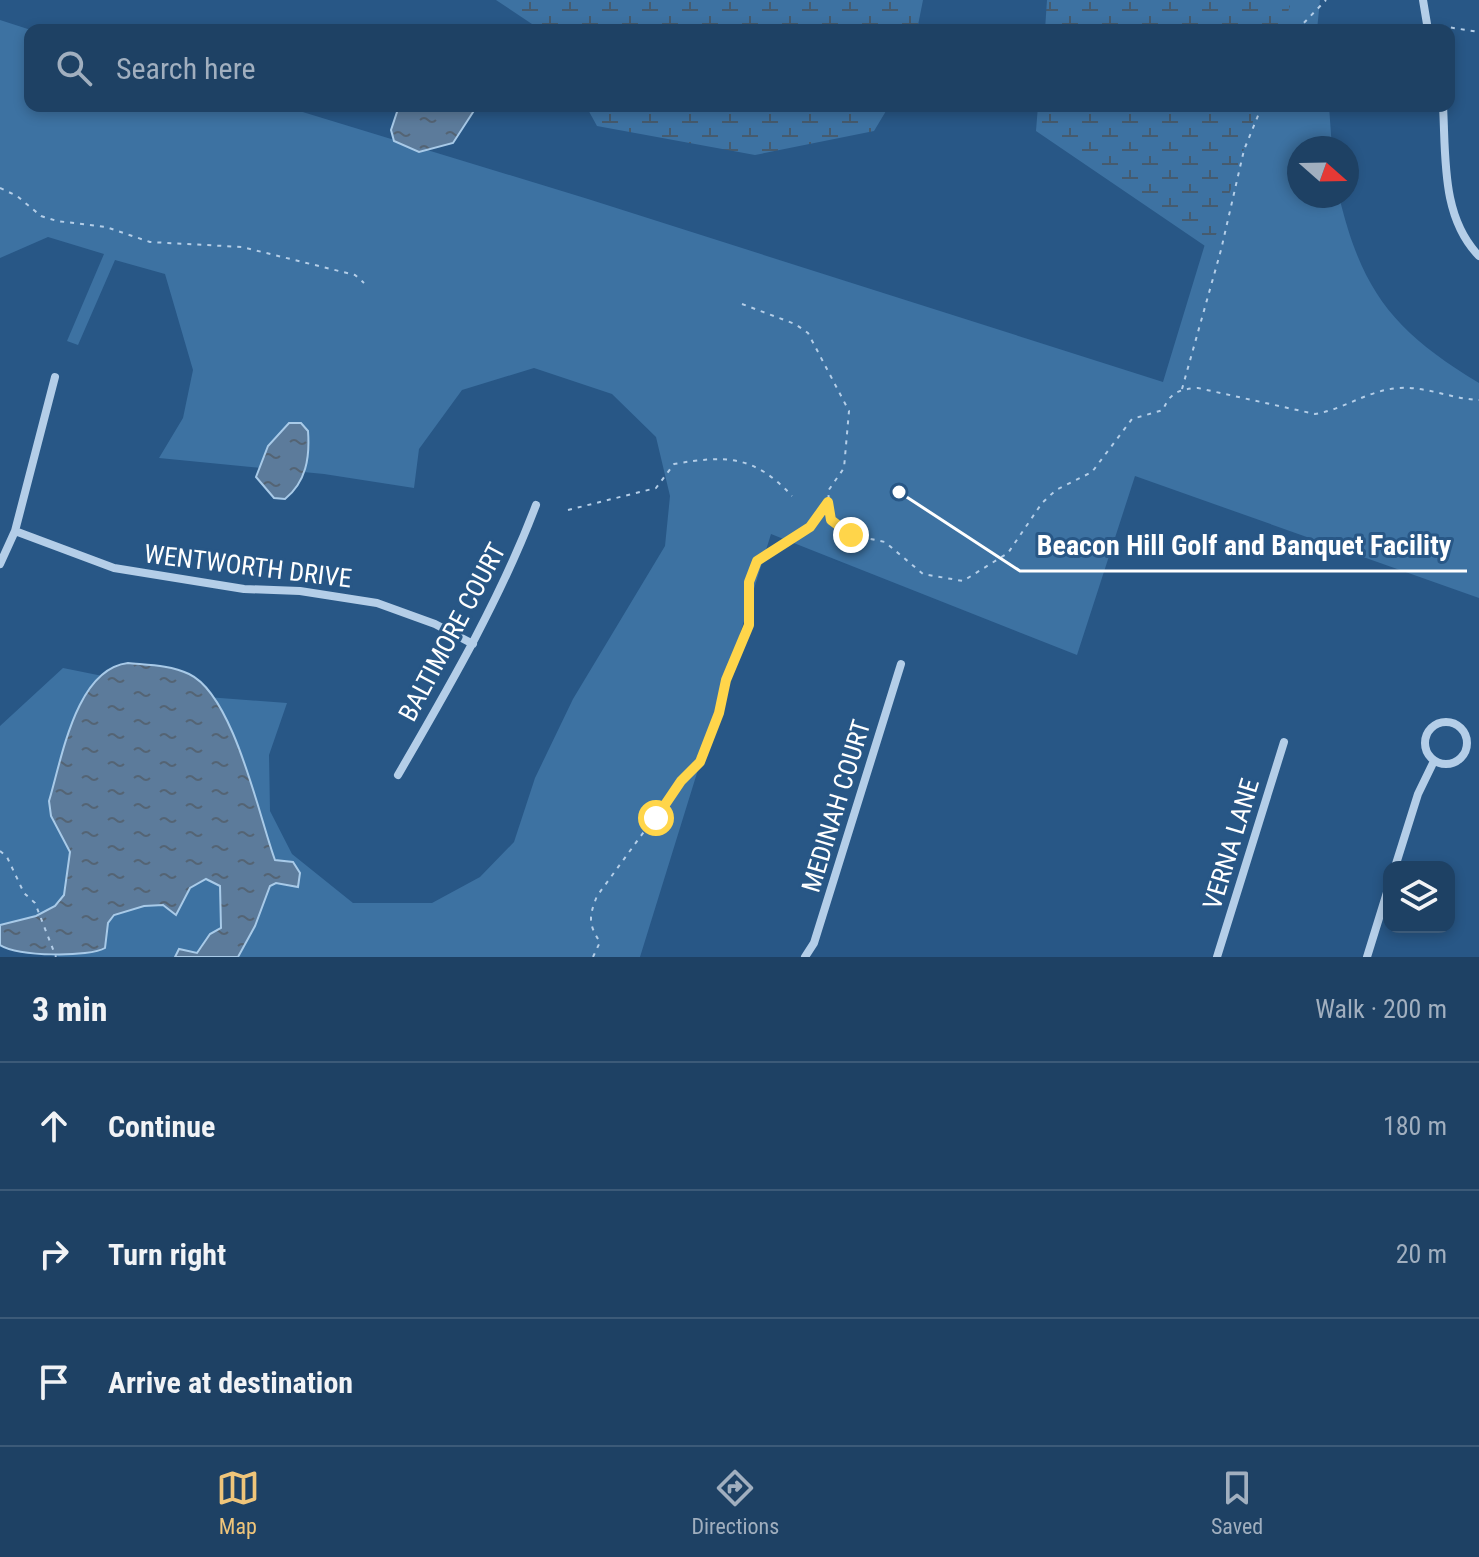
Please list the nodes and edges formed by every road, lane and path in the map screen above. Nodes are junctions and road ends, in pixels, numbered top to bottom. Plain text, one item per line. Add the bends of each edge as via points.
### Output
1 (1326, 0) edge
2 (1423, 0) edge
3 (1303, 24) edge
4 (1427, 24) edge
5 (1455, 30) edge
6 (1479, 32) edge
7 (1260, 112) edge
8 (1443, 112) edge
9 (0, 188) edge
10 (1479, 256) edge
11 (364, 283) dead end
12 (742, 304) dead end
13 (55, 377) dead end
14 (1182, 389) junction
15 (1479, 400) edge
16 (792, 496) dead end
17 (828, 502) junction
18 (536, 505) dead end
19 (568, 510) dead end
20 (15, 531) junction
21 (0, 564) edge
22 (473, 644) junction
23 (901, 664) dead end
24 (1284, 742) dead end
25 (1434, 761) junction
26 (398, 775) dead end
27 (0, 851) edge
28 (1397, 861) edge
29 (1383, 905) edge
30 (56, 957) edge
31 (593, 957) edge
32 (805, 957) edge
33 (1217, 957) edge
34 (1367, 957) edge

1 - 3 path
2 - 4 street
5 - 6 path
7 - 14 path via 1244,150
8 - 10 street via 1451,208 1467,244
9 - 11 path via 57,221 106,227 150,242 242,247 355,275
12 - 17 path via 808,333 849,411 844,468 828,491
13 - 20 street
14 - 15 path via 1315,414 1361,395 1395,389
14 - 17 path via 1169,396 1163,410 1132,419 1092,472 1042,503 1008,553 963,581 923,574 885,542 839,529 831,520
16 - 19 path via 765,473 721,456 674,464 656,488
17 - 31 path via 810,527 757,561 749,582 749,625 700,762 597,896 589,927 600,942
18 - 22 street, BALTIMORE COURT
20 - 21 street
20 - 22 street, WENTWORTH DRIVE via 114,568 377,603
22 - 26 street, BALTIMORE COURT
23 - 32 street, MEDINAH COURT via 814,943
24 - 33 street, VERNA LANE
25 - 25 street via 1451,764 1464,755 1467,739 1458,725 1442,722 1428,732 1425,748
25 - 28 street
27 - 30 path via 35,903
29 - 34 street

